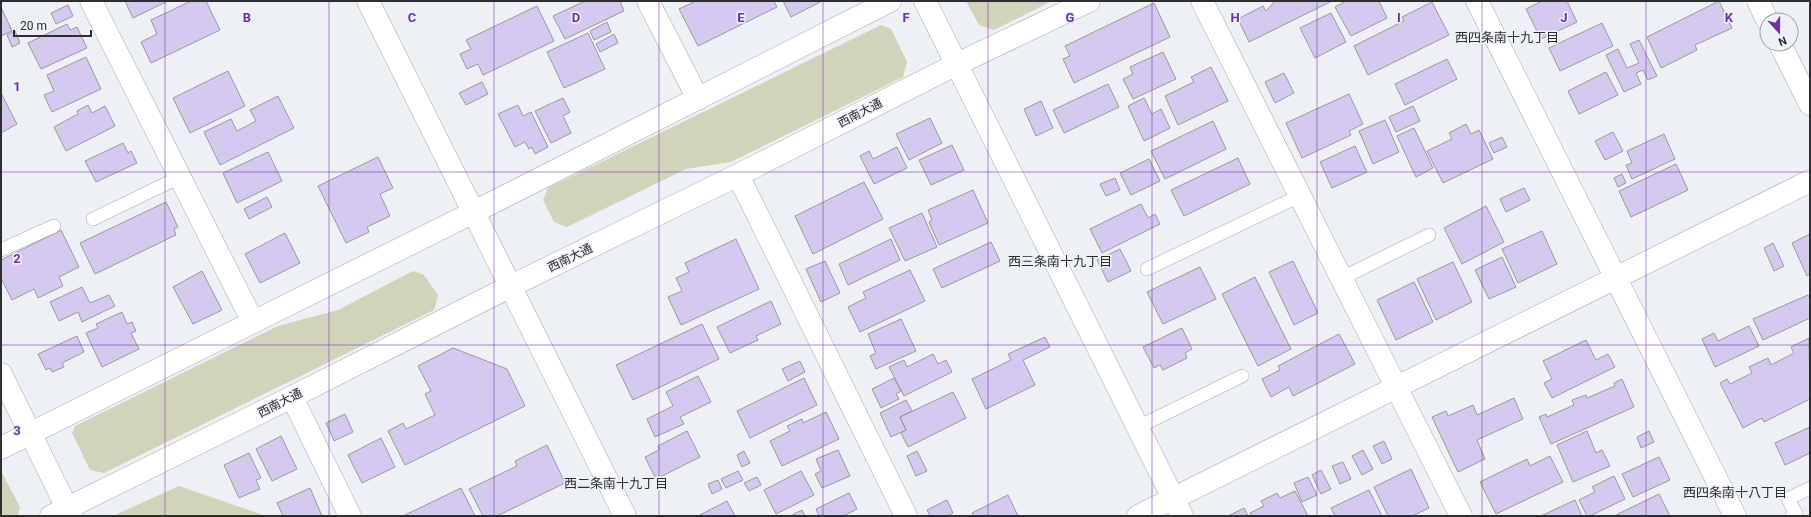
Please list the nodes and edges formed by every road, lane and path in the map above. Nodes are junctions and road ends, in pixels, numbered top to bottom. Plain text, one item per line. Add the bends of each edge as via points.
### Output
1 (91, 1) edge
2 (368, 1) edge
3 (648, 1) edge
4 (890, 1) edge
5 (925, 1) edge
6 (1089, 1) edge
7 (1202, 1) edge
8 (1477, 1) edge
9 (1758, 1) edge
10 (1763, 12) edge
11 (1784, 52) edge
12 (957, 64) junction
13 (698, 99) junction
14 (1810, 104) edge
15 (738, 175) junction
16 (180, 177) junction
17 (1810, 181) edge
18 (1299, 196) junction
19 (474, 212) junction
20 (93, 219) dead end
21 (54, 226) dead end
22 (1429, 234) dead end
23 (1, 250) edge
24 (1147, 269) dead end
25 (1342, 278) junction
26 (1616, 278) junction
27 (510, 286) junction
28 (253, 322) junction
29 (1, 374) edge
30 (1242, 376) dead end
31 (1396, 386) junction
32 (292, 397) junction
33 (1138, 427) junction
34 (30, 433) junction
35 (1, 448) edge
36 (1810, 488) edge
37 (1177, 507) edge
38 (63, 513) edge
39 (350, 516) edge
40 (625, 516) edge
41 (906, 516) edge
42 (1138, 516) edge
43 (1461, 516) edge
44 (1734, 516) edge
45 (1792, 516) edge

1 - 16 street
2 - 19 street
3 - 13 street
4 - 13 street
5 - 12 street
6 - 12 street, 西南大通
7 - 18 street
8 - 26 street
9 - 10 street
11 - 14 street
12 - 15 street, 西南大通
12 - 33 street
13 - 19 street
15 - 27 street, 西南大通
15 - 41 street
16 - 20 lane
16 - 28 street
17 - 26 street
18 - 24 lane
18 - 25 street
19 - 27 street
19 - 28 street
21 - 23 lane
22 - 25 lane
25 - 31 street
26 - 31 street
26 - 44 street
27 - 32 street, 西南大通
27 - 40 street
28 - 34 street
29 - 34 street
30 - 33 lane
31 - 37 street
31 - 43 street
32 - 38 street, 西南大通
32 - 39 street
33 - 37 street
34 - 35 street
34 - 38 street
36 - 45 lane via 1788,499 1796,514
37 - 42 street

